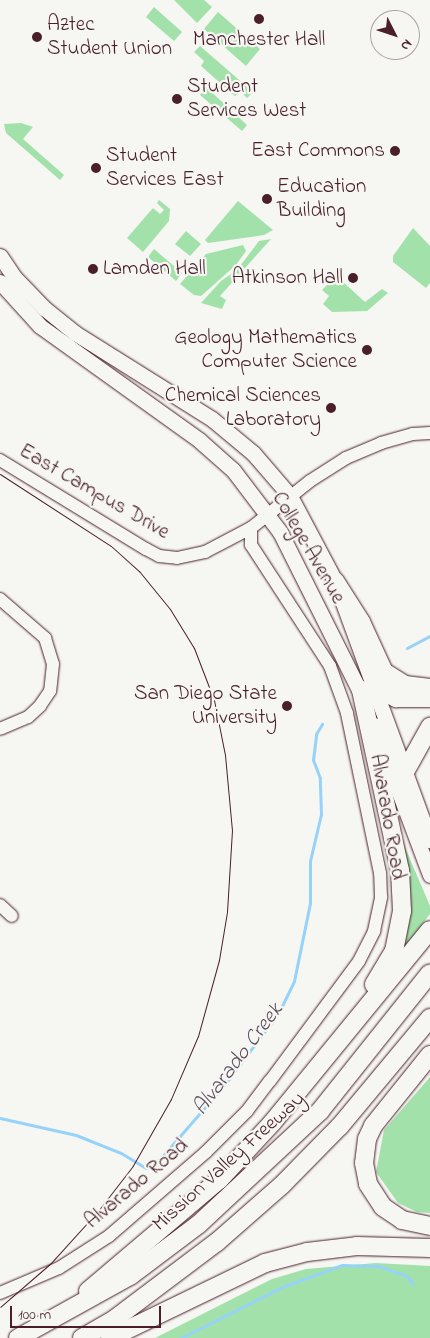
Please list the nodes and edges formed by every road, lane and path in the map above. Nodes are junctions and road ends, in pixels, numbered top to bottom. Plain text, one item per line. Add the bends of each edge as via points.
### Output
1 (0, 256) edge
2 (0, 282) edge
3 (430, 433) edge
4 (0, 460) edge
5 (290, 496) junction
6 (268, 514) junction
7 (251, 528) junction
8 (335, 581) junction
9 (0, 599) edge
10 (368, 688) junction
11 (430, 688) edge
12 (430, 698) edge
13 (430, 727) edge
14 (0, 729) edge
15 (405, 769) junction
16 (397, 786) junction
17 (430, 840) edge
18 (430, 875) edge
19 (0, 905) edge
20 (12, 916) dead end
21 (430, 930) edge
22 (430, 973) edge
23 (430, 1018) edge
24 (430, 1056) edge
25 (324, 1060) junction
26 (430, 1226) edge
27 (430, 1248) edge
28 (0, 1293) edge
29 (57, 1317) junction
30 (18, 1338) edge
31 (82, 1338) edge
32 (110, 1338) edge

1 - 5 main road, College Avenue via 15,278 44,308 82,338 212,419 253,453
2 - 6 main road, College Avenue via 40,326 219,458
3 - 5 street via 381,443 346,458
4 - 7 street, East Campus Drive via 159,556 193,556
5 - 6 street
5 - 8 main road, College Avenue
6 - 7 street
6 - 10 main road, College Avenue
7 - 28 street, Alvarado Road via 256,553 330,666 347,714 380,873 381,897 374,931 359,960 270,1081 247,1111 206,1152 109,1236 58,1268
8 - 10 main road, College Avenue
8 - 11 highway via 361,622 384,672 405,685
9 - 14 street via 45,638 54,664 50,691 28,717
10 - 12 highway via 396,698
10 - 15 main road, College Avenue
10 - 16 main road, College Avenue
10 - 25 highway via 400,870 402,912 394,951
13 - 15 highway
15 - 16 highway
15 - 17 main road, College Avenue
16 - 18 main road, College Avenue
19 - 20 street
21 - 25 highway
22 - 29 highway, Mission Valley Freeway via 320,1111 290,1143 199,1224 130,1276
23 - 31 highway via 340,1126 276,1190 216,1242 116,1318
24 - 26 highway via 373,1126 367,1139 364,1163 368,1184 383,1207 402,1220
25 - 29 highway via 219,1180
27 - 32 highway via 357,1246 308,1252 265,1263
29 - 30 highway, Mission Valley Freeway

